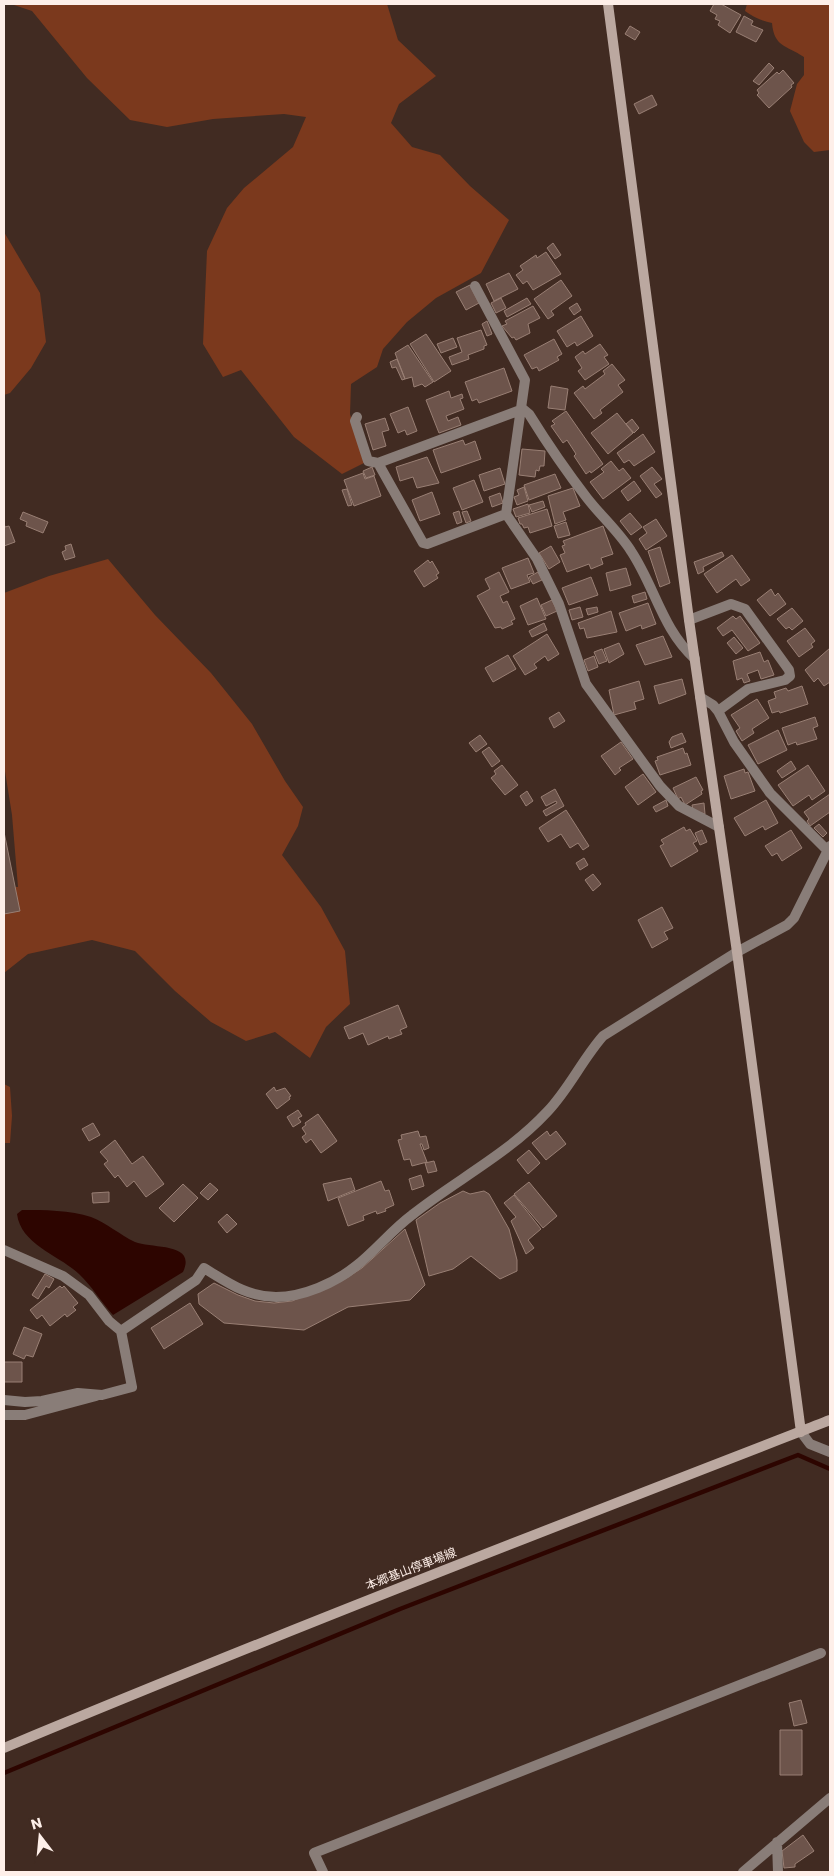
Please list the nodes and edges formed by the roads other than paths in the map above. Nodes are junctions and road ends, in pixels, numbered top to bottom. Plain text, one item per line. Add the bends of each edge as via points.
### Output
1 (608, 4) edge
2 (475, 286) dead end
3 (523, 409) junction
4 (357, 417) dead end
5 (378, 463) junction
6 (506, 514) junction
7 (689, 620) junction
8 (695, 659) junction
9 (700, 697) junction
10 (718, 711) junction
11 (719, 827) junction
12 (829, 849) edge
13 (737, 952) junction
14 (4, 1250) edge
15 (121, 1331) junction
16 (102, 1395) junction
17 (4, 1400) edge
18 (4, 1415) edge
19 (830, 1420) edge
20 (801, 1432) junction
21 (830, 1452) edge
22 (822, 1653) dead end
23 (4, 1748) edge
24 (830, 1798) edge
25 (777, 1842) junction
26 (323, 1872) edge
27 (743, 1872) edge
28 (778, 1872) edge

1 - 7 street
2 - 3 street via 525,380
3 - 5 street
3 - 6 street
3 - 8 street via 554,455 631,551 663,618 682,647
4 - 5 street via 355,421 368,461
5 - 6 street via 423,543
6 - 11 street via 537,559 559,604 586,684 660,786 679,806
7 - 8 street
7 - 10 street via 731,604 738,605 789,670 790,676 785,680 748,689
8 - 9 street
9 - 10 street
9 - 11 street
10 - 12 street via 734,742 770,793
11 - 13 street
12 - 13 street via 794,918
13 - 15 street via 603,1036 547,1112 470,1176 412,1215 356,1267 311,1291 277,1297 248,1294 204,1268 196,1280
13 - 20 street
14 - 15 street via 63,1276 89,1296
15 - 16 street via 132,1387
16 - 17 street via 78,1393 42,1401
16 - 18 street via 25,1415
19 - 20 street, 本郷基山停車場線
20 - 21 street via 810,1444
20 - 23 street, 本郷基山停車場線 via 740,1453 235,1652
22 - 26 street via 314,1853
24 - 25 street
25 - 27 street
25 - 28 street

